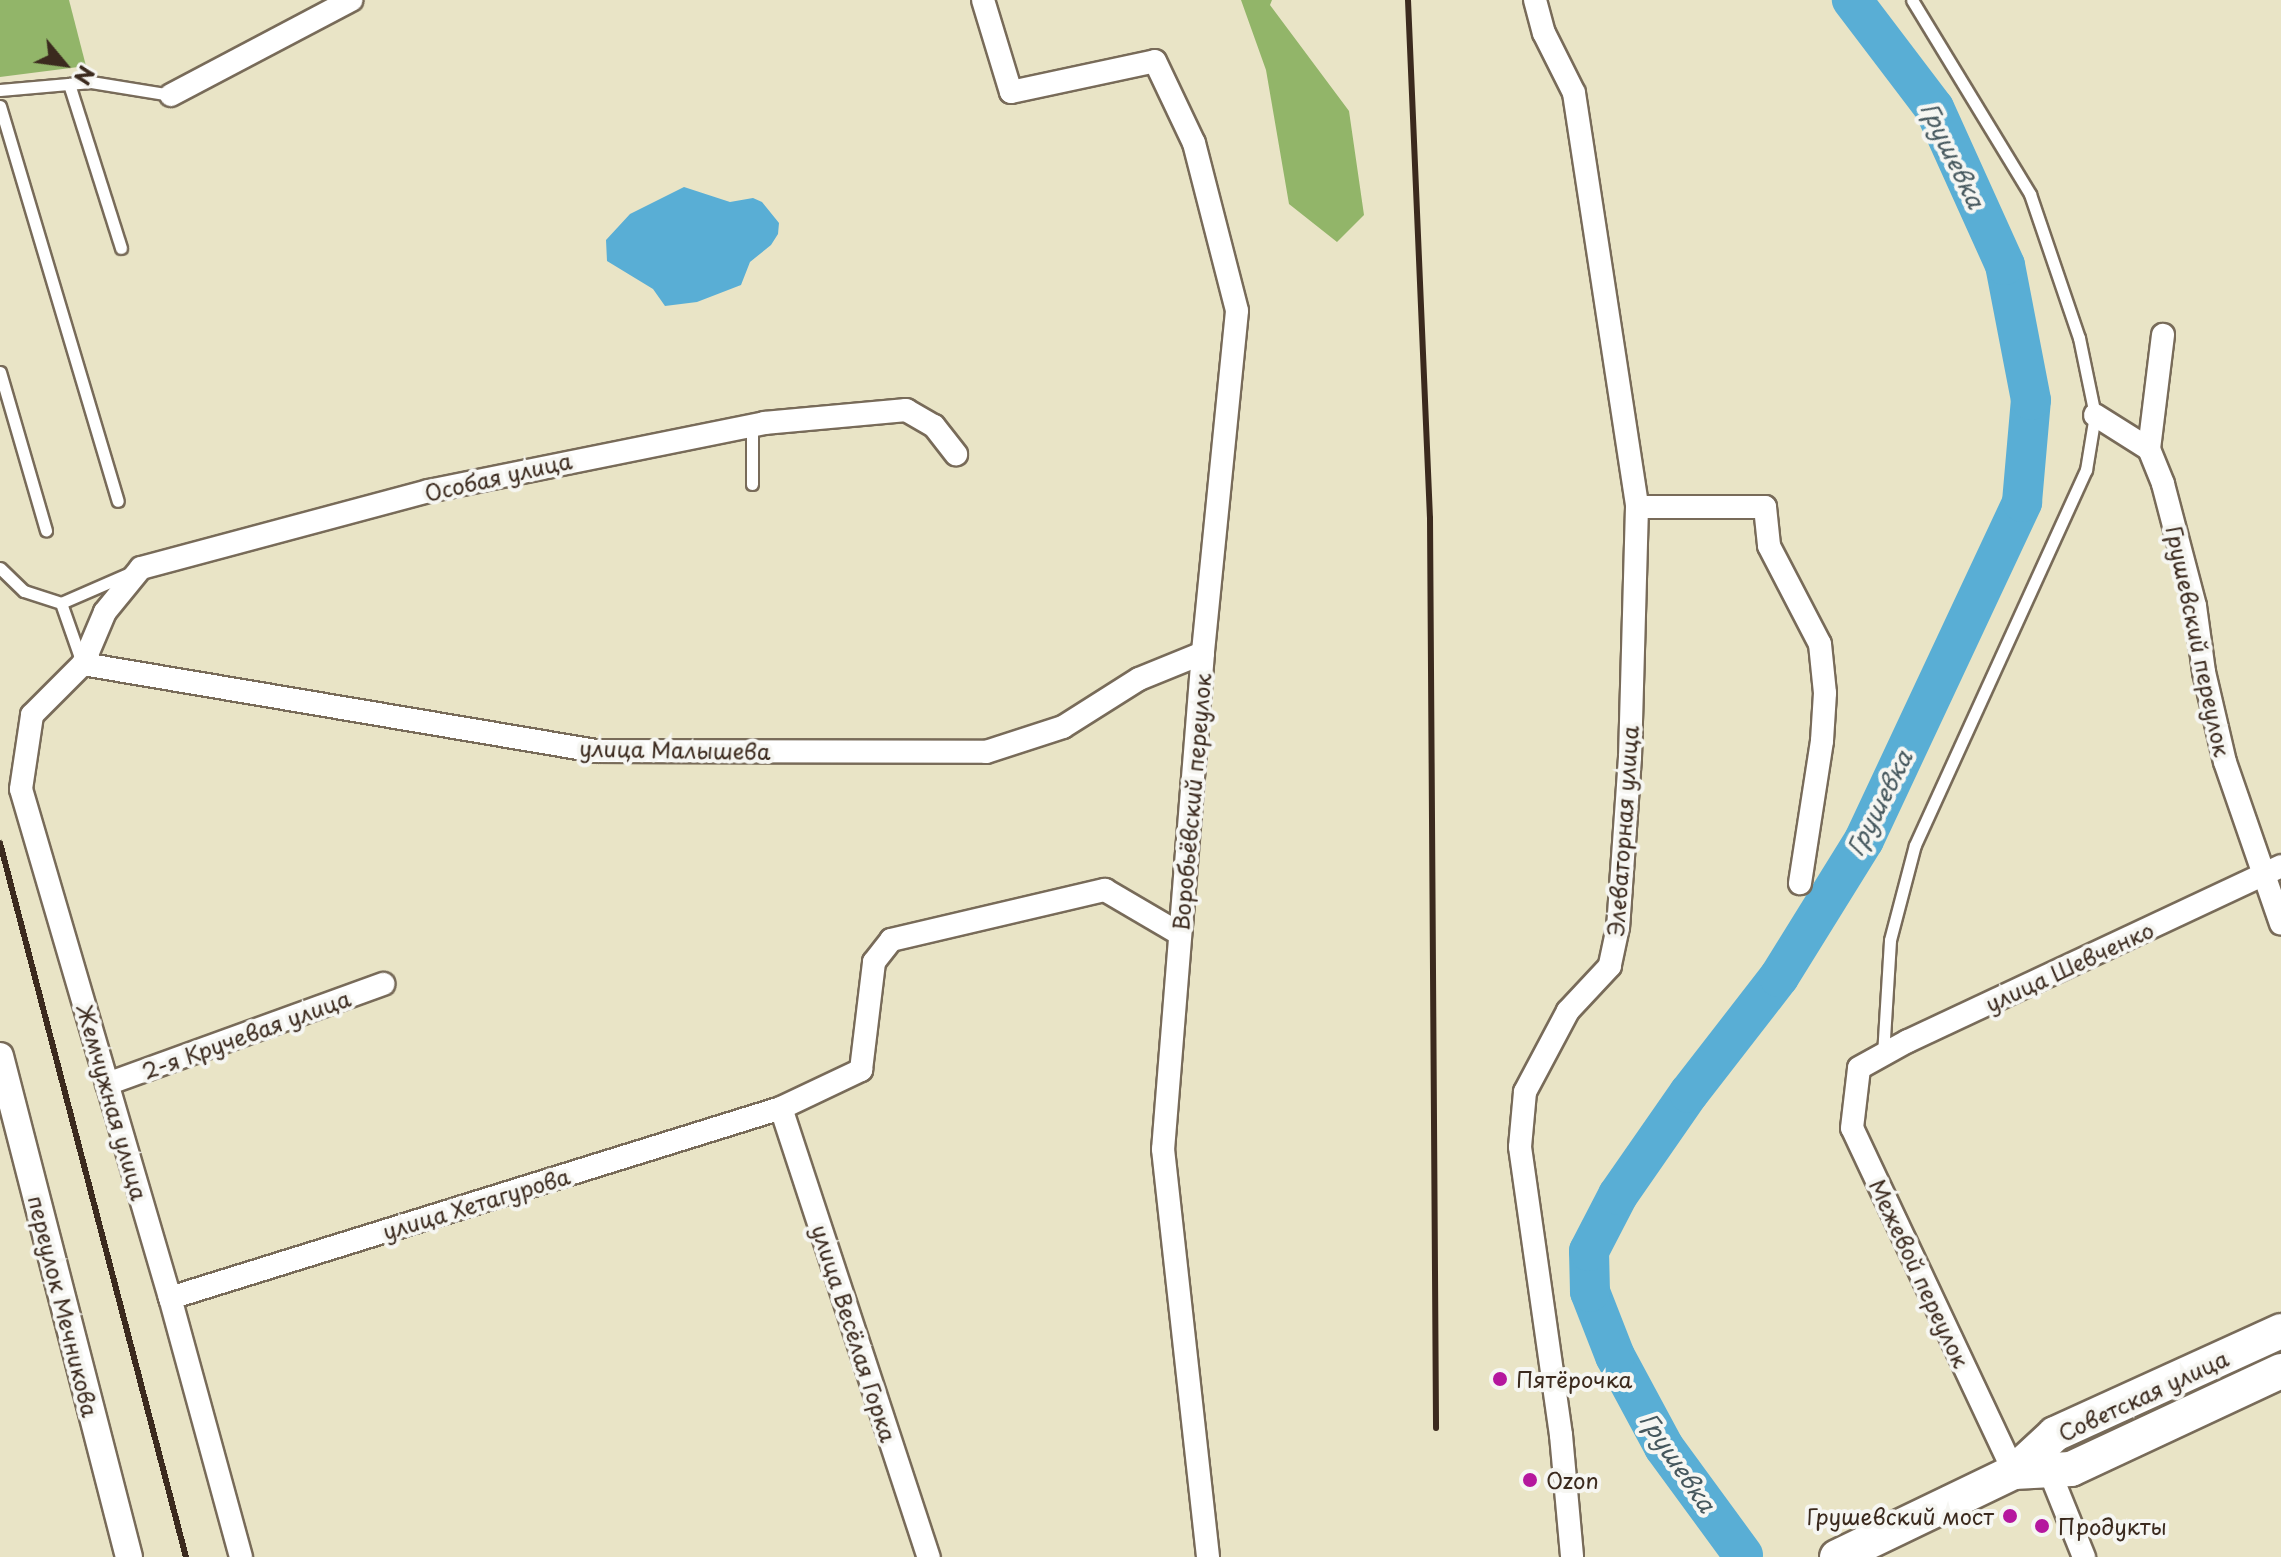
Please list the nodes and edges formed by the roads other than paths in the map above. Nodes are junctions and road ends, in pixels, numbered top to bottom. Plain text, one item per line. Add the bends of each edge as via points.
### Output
1 (351, 0) edge
2 (983, 0) edge
3 (1535, 0) edge
4 (1912, 0) edge
5 (69, 84) junction
6 (0, 90) edge
7 (171, 95) joint
8 (0, 106) edge
9 (121, 248) dead end
10 (2163, 335) dead end
11 (0, 372) edge
12 (2095, 415) junction
13 (752, 426) junction
14 (2149, 449) junction
15 (956, 454) dead end
16 (752, 484) dead end
17 (118, 501) dead end
18 (1637, 507) junction
19 (46, 530) dead end
20 (0, 568) edge
21 (141, 568) junction
22 (61, 603) junction
23 (1203, 653) junction
24 (83, 664) junction
25 (2273, 870) edge
26 (1800, 883) dead end
27 (2281, 924) edge
28 (1180, 934) junction
29 (384, 984) dead end
30 (1883, 1055) junction
31 (0, 1056) edge
32 (1859, 1068) joint
33 (107, 1084) junction
34 (781, 1108) junction
35 (9, 1131) edge
36 (170, 1298) junction
37 (2281, 1331) edge
38 (2281, 1371) edge
39 (2049, 1470) junction
40 (2014, 1472) junction
41 (129, 1557) edge
42 (241, 1557) edge
43 (929, 1557) edge
44 (1208, 1557) edge
45 (1572, 1557) edge
46 (1837, 1557) edge
47 (2084, 1557) edge

1 - 7 street
2 - 23 street, Воробьёвский переулок via 1011,92 1155,61 1194,143 1237,311
3 - 18 street, Элеваторная улица via 1544,33 1574,93
4 - 12 lane via 2030,194 2079,338
5 - 6 lane
5 - 7 lane via 91,82
5 - 9 lane
8 - 17 lane
10 - 14 street, Грушевский переулок
11 - 19 lane
12 - 14 street
12 - 30 lane via 2086,470 1915,845 1890,940
13 - 15 street, Особая улица via 906,410 934,426
13 - 16 lane
13 - 21 street, Особая улица via 428,491
14 - 25 street, Грушевский переулок via 2178,535 2225,762
18 - 26 street via 1765,507 1769,546 1820,644 1825,693
18 - 45 street, Элеваторная улица via 1630,757 1618,927 1610,966 1568,1011 1525,1092 1520,1147 1561,1435
20 - 22 lane via 24,591
21 - 22 lane
21 - 24 street via 105,612
22 - 24 lane
23 - 24 street, улица Малышева via 1139,679 1063,727 986,752 596,751
23 - 28 street, Воробьёвский переулок
24 - 33 street, Жемчужная улица via 32,715 21,789
25 - 27 street, Грушевский переулок
25 - 30 street, улица Шевченко
28 - 34 street, улица Хетагурова via 1105,890 891,940 874,962 861,1070
28 - 44 street, Воробьёвский переулок via 1163,1149
29 - 33 street, 2-я Кручевая улица
30 - 32 street, улица Шевченко
31 - 35 street, переулок Мечникова
32 - 40 street, Межевой переулок via 1852,1128
33 - 36 street, Жемчужная улица
34 - 36 street, улица Хетагурова
34 - 43 street, улица Весёлая Горка
35 - 41 street, переулок Мечникова
36 - 42 street, Жемчужная улица
37 - 40 main road, Советская улица via 2055,1434
38 - 39 main road, Советская улица via 2071,1469
39 - 40 main road, Советская улица
39 - 47 street
40 - 46 main road, Советская улица

